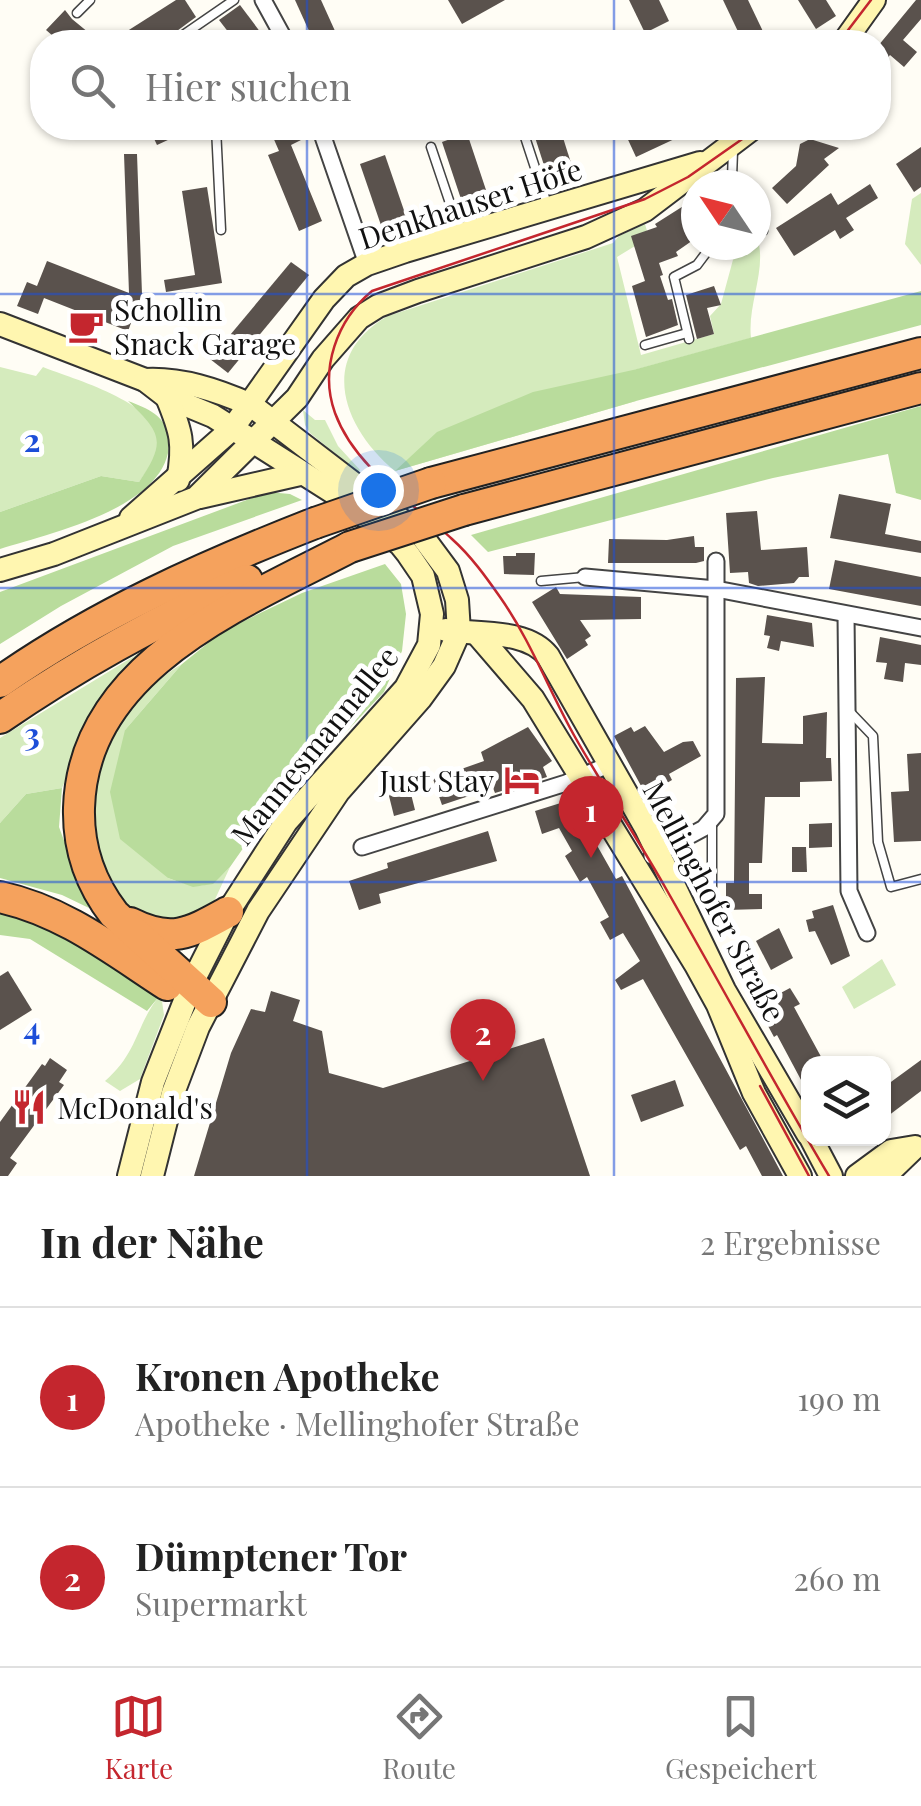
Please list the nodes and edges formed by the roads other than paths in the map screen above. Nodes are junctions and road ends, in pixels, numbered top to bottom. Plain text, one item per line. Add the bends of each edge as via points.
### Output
1 (90, 0) edge
2 (234, 0) edge
3 (264, 0) edge
4 (874, 0) edge
5 (77, 13) dead end
6 (190, 30) edge
7 (280, 30) edge
8 (853, 30) edge
9 (217, 140) edge
10 (324, 140) edge
11 (526, 140) edge
12 (737, 140) edge
13 (732, 144) junction
14 (431, 147) dead end
15 (708, 160) junction
16 (733, 170) edge
17 (548, 208) junction
18 (221, 230) dead end
19 (460, 234) junction
20 (701, 260) edge
21 (367, 264) junction
22 (0, 324) edge
23 (645, 344) dead end
24 (921, 353) edge
25 (145, 380) junction
26 (921, 388) edge
27 (167, 397) junction
28 (251, 405) junction
29 (275, 422) junction
30 (232, 429) junction
31 (254, 443) junction
32 (300, 474) junction
33 (178, 480) junction
34 (196, 498) junction
35 (116, 530) junction
36 (350, 546) junction
37 (716, 562) dead end
38 (0, 570) edge
39 (584, 577) joint
40 (541, 581) dead end
41 (716, 589) junction
42 (846, 615) junction
43 (432, 628) junction
44 (921, 628) edge
45 (469, 634) junction
46 (518, 638) junction
47 (506, 664) junction
48 (0, 682) edge
49 (847, 708) junction
50 (0, 718) edge
51 (608, 764) junction
52 (583, 776) junction
53 (712, 822) junction
54 (362, 846) dead end
55 (658, 853) junction
56 (635, 864) junction
57 (921, 879) edge
58 (0, 898) edge
59 (712, 911) dead end
60 (228, 912) junction
61 (114, 914) junction
62 (866, 933) dead end
63 (197, 994) junction
64 (745, 1071) junction
65 (801, 1121) edge
66 (918, 1145) edge
67 (815, 1146) edge
68 (130, 1176) edge
69 (152, 1176) edge
70 (800, 1176) edge
71 (816, 1176) edge
72 (831, 1176) edge
73 (857, 1176) edge
74 (885, 1176) edge

1 - 5 lane
2 - 6 lane
3 - 7 street
4 - 8 main road
9 - 18 lane
10 - 21 street
11 - 17 lane
12 - 13 main road, Denkhauser Höfe
13 - 15 main road, Denkhauser Höfe
13 - 16 lane
14 - 19 lane
15 - 17 main road, Denkhauser Höfe
15 - 29 main road, Denkhauser Höfe via 663,199 586,237 378,306 334,346
17 - 19 main road, Denkhauser Höfe
19 - 21 main road, Denkhauser Höfe
20 - 23 lane via 674,277 688,336
21 - 28 main road, Denkhauser Höfe via 324,299
22 - 25 main road
24 - 48 highway, bridge via 431,483 315,523 205,566
25 - 27 main road
25 - 28 main road via 168,379
26 - 36 highway, bridge
27 - 30 main road
27 - 33 main road via 182,434
28 - 29 main road
28 - 30 main road, Denkhauser Höfe
29 - 31 main road, Denkhauser Höfe
29 - 45 main road via 422,536 448,571
30 - 31 main road
30 - 33 main road, Denkhauser Höfe
31 - 32 main road
31 - 34 main road, Denkhauser Höfe
32 - 34 main road
32 - 43 main road via 400,544 422,576
33 - 35 main road, Denkhauser Höfe
34 - 35 main road
35 - 38 main road
36 - 50 highway via 274,568 175,613
36 - 61 highway via 225,612 154,662 112,705 80,782 79,823 86,864
37 - 41 street
39 - 40 lane
39 - 41 street
41 - 42 street
41 - 53 street
42 - 44 street
42 - 49 street
43 - 45 main road
43 - 60 main road, Mannesmannallee via 406,688 286,822
45 - 46 main road
45 - 47 main road, Mellinghofer Straße
45 - 63 main road, Mannesmannallee via 338,792
46 - 47 main road
46 - 51 main road, Mellinghofer Straße via 548,656
47 - 52 main road, Mellinghofer Straße
49 - 57 lane via 873,736 878,842 892,888
49 - 62 street via 849,891
51 - 52 street
51 - 55 main road, Mellinghofer Straße
52 - 54 street
52 - 56 main road, Mellinghofer Straße
53 - 55 street
53 - 59 lane
55 - 56 street
55 - 65 main road, Mellinghofer Straße via 724,990
56 - 64 main road, Mellinghofer Straße via 718,1005
58 - 63 highway via 33,905
60 - 61 highway via 173,936 150,933
60 - 63 main road, Mannesmannallee
61 - 63 highway
63 - 68 main road, Mannesmannallee via 153,1082
63 - 69 main road, Mannesmannallee via 198,1027
64 - 70 main road, Mellinghofer Straße
64 - 71 main road via 777,1104
66 - 73 main road via 892,1151
66 - 74 main road
67 - 72 main road, Mellinghofer Straße

